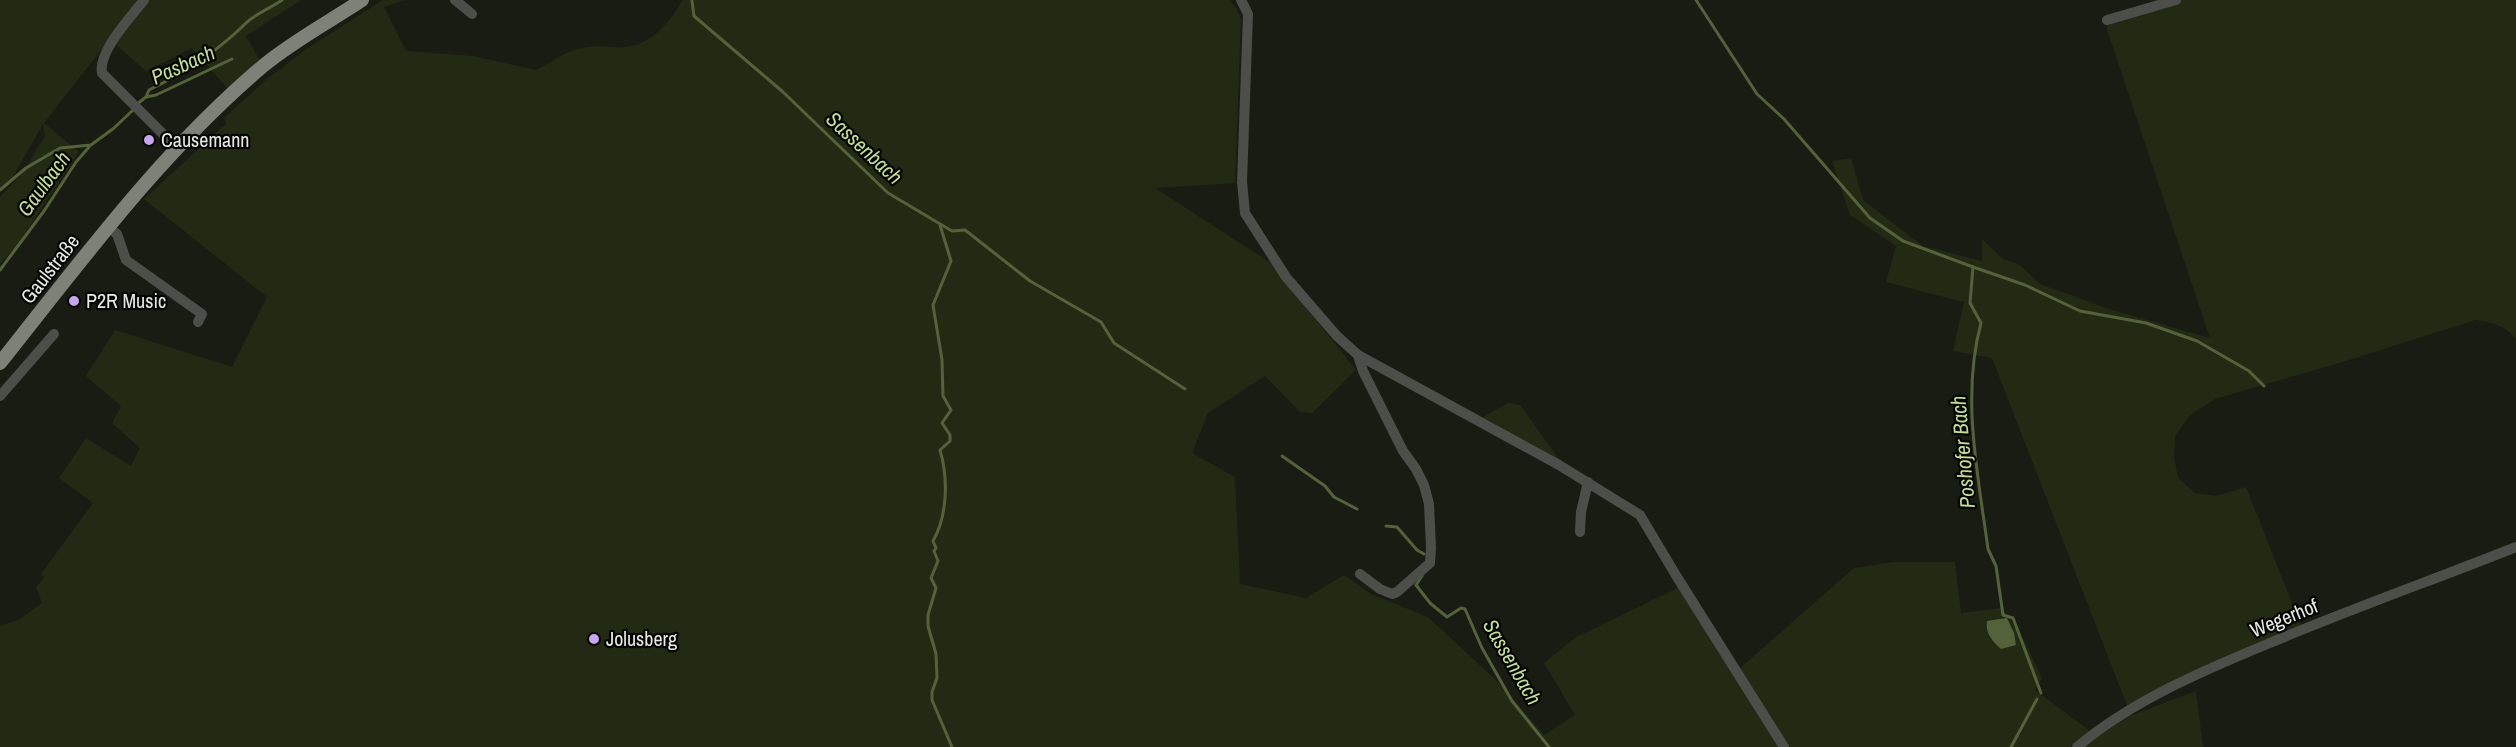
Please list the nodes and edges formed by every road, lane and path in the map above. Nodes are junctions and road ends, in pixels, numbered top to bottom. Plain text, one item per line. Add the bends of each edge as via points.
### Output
1 (144, 0) edge
2 (362, 0) edge
3 (455, 0) edge
4 (1241, 0) edge
5 (2176, 0) edge
6 (472, 14) dead end
7 (2107, 20) dead end
8 (178, 149) junction
9 (108, 227) junction
10 (198, 322) dead end
11 (54, 334) dead end
12 (1358, 355) junction
13 (0, 363) edge
14 (0, 396) edge
15 (1588, 482) junction
16 (1580, 532) dead end
17 (2516, 547) edge
18 (1360, 574) dead end
19 (1784, 747) edge
20 (2077, 747) edge

1 - 8 street via 110,44 102,73
2 - 8 main road, Gaulstraße via 264,66
3 - 6 street
4 - 12 street via 1248,14 1242,182 1245,213 1286,277
5 - 7 street
8 - 9 main road, Gaulstraße
9 - 10 street via 117,234 126,260 202,314
9 - 13 main road, Gaulstraße
11 - 14 street
12 - 15 street
12 - 18 street via 1403,451 1424,485 1430,504 1431,548 1430,563 1392,594
15 - 16 street
15 - 19 street via 1640,515
17 - 20 street, Wegerhof via 2199,673 2129,711

